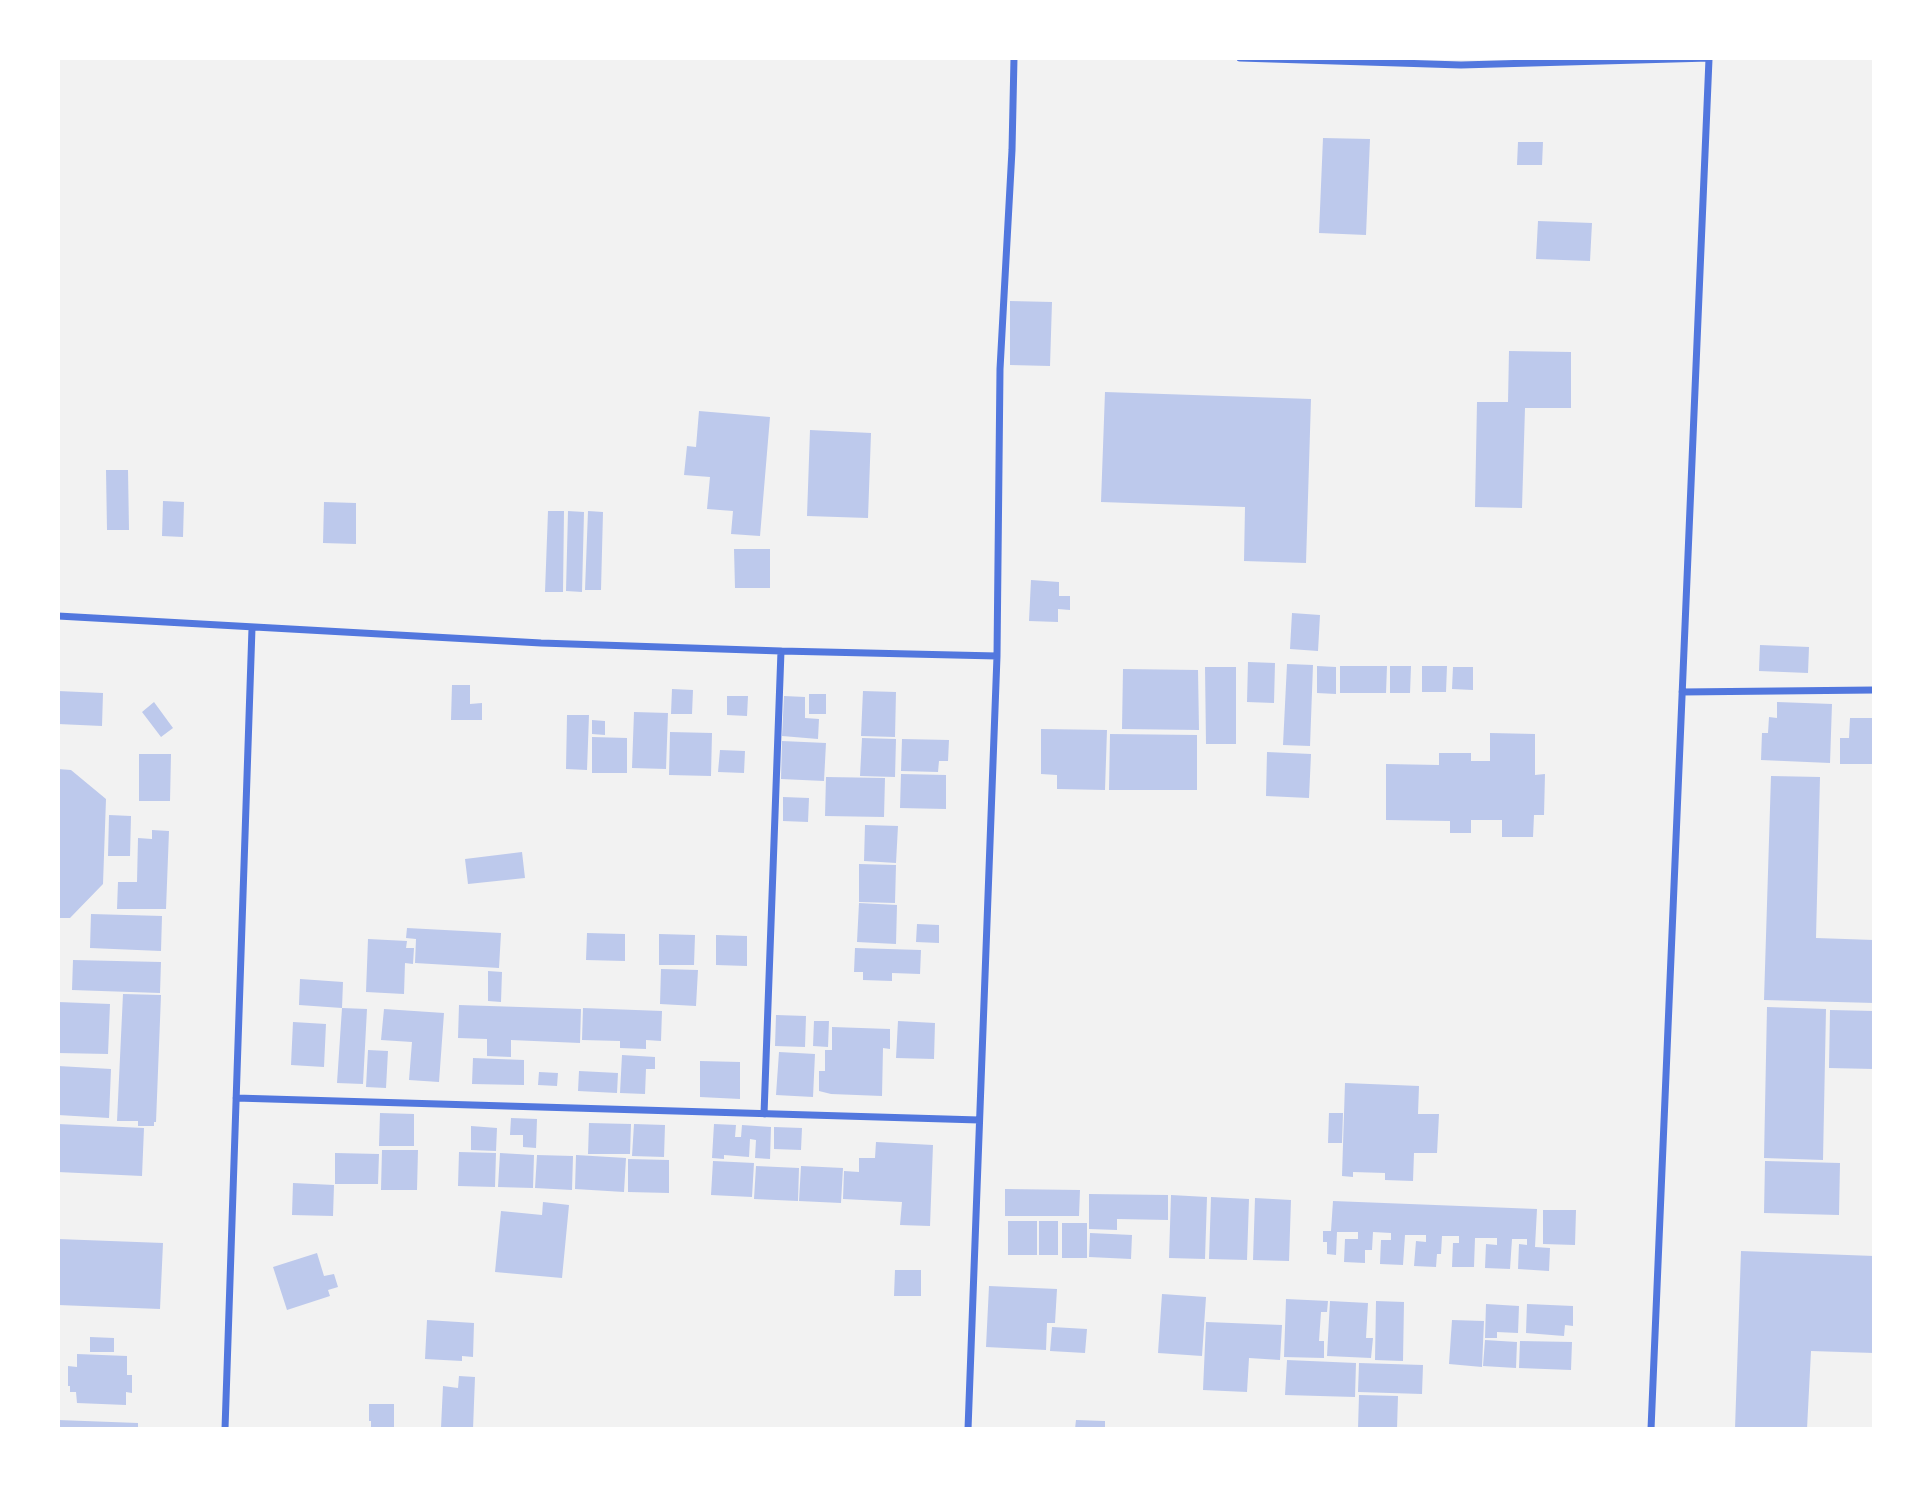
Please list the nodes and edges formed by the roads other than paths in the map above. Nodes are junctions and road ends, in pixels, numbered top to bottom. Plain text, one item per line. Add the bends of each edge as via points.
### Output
1 (1014, 58) edge
2 (1240, 58) edge
3 (1709, 58) edge
4 (58, 616) edge
5 (251, 628) junction
6 (781, 651) junction
7 (997, 656) junction
8 (1874, 690) edge
9 (1682, 692) junction
10 (236, 1098) junction
11 (764, 1114) junction
12 (979, 1121) junction
13 (225, 1429) edge
14 (968, 1429) edge
15 (1651, 1429) edge

1 - 7 street via 1000,369
2 - 3 street via 1461,65
3 - 9 street
4 - 5 street
5 - 6 street
5 - 10 street
6 - 7 street
6 - 11 street
7 - 12 street
8 - 9 street
9 - 15 street
10 - 11 street
10 - 13 street
11 - 12 street
12 - 14 street

